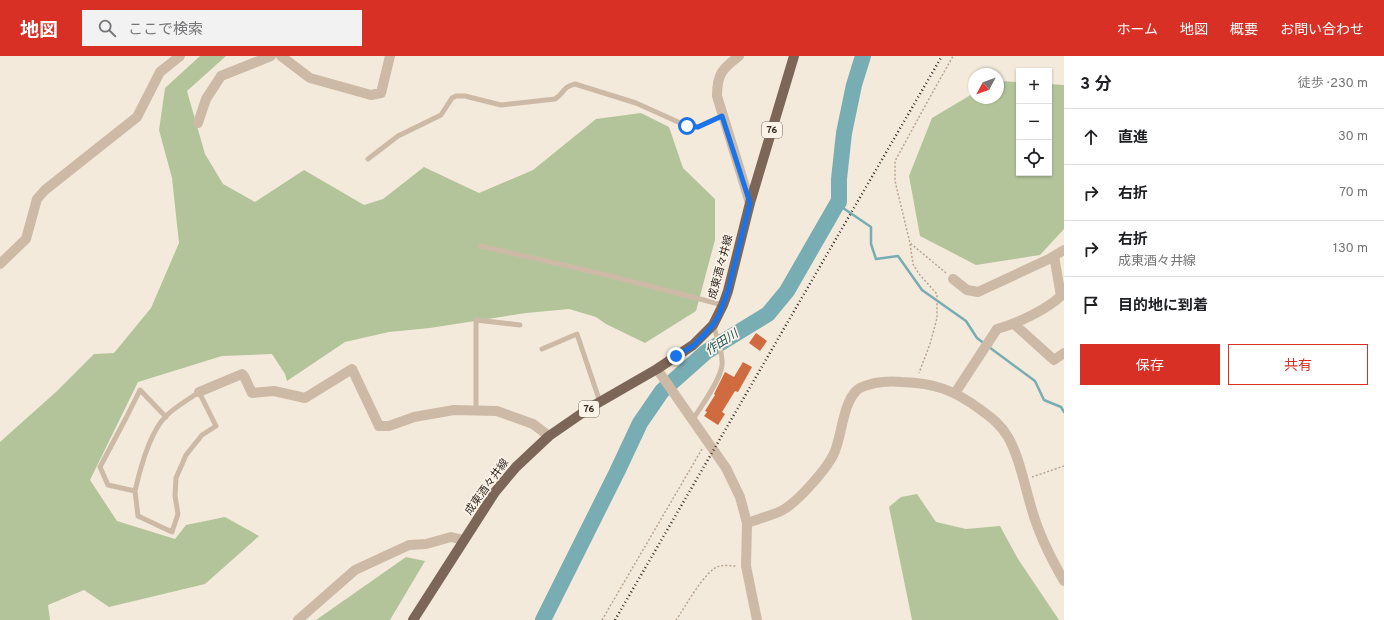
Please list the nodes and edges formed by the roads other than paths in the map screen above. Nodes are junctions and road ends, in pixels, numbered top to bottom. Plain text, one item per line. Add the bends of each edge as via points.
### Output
1 (180, 56) edge
2 (271, 56) edge
3 (281, 56) edge
4 (390, 56) edge
5 (738, 56) edge
6 (794, 56) edge
7 (722, 116) junction
8 (198, 123) dead end
9 (368, 159) dead end
10 (750, 203) junction
11 (481, 246) dead end
12 (1064, 250) edge
13 (1054, 256) junction
14 (0, 264) edge
15 (1060, 270) edge
16 (953, 279) road end
17 (723, 305) junction
18 (1014, 324) junction
19 (520, 325) dead end
20 (713, 325) junction
21 (542, 349) dead end
22 (1064, 353) edge
23 (657, 369) junction
24 (199, 392) junction
25 (955, 393) junction
26 (600, 402) junction
27 (476, 411) junction
28 (166, 417) junction
29 (693, 419) junction
30 (549, 436) junction
31 (135, 491) junction
32 (747, 523) junction
33 (464, 540) junction
34 (1064, 581) edge
35 (298, 620) edge
36 (413, 620) edge
37 (757, 620) edge

1 - 14 street via 160,72 137,117 37,199 26,239
2 - 8 street via 221,76 206,99
3 - 4 street via 310,78 371,95 381,93
5 - 7 street via 719,76 717,96
6 - 10 main road, 成東酒々井線 / 76
7 - 9 lane via 698,127 687,126 636,102 576,84 568,86 555,99 501,106 456,96 441,115 398,136
7 - 10 street
10 - 17 main road, 成東酒々井線 / 76
11 - 17 lane
12 - 13 street
13 - 15 street
13 - 16 street via 978,292 967,290
15 - 18 street via 1061,296 1055,302
17 - 20 main road, 成東酒々井線 / 76
18 - 22 street via 1054,360
18 - 25 street via 998,329
19 - 27 lane via 476,320
20 - 23 main road, 成東酒々井線 / 76 via 693,346
20 - 29 lane via 722,364 704,404
21 - 26 lane via 577,334
23 - 26 main road, 成東酒々井線 / 76
23 - 29 street
24 - 27 street via 242,374 252,393 274,391 305,398 352,369 379,426 389,426 414,417 454,410
24 - 28 lane
24 - 31 lane via 216,426 202,435 186,455 176,478 178,514 172,532 138,516
25 - 32 street via 915,382 886,381 857,389 850,400 835,452 823,471 800,496 782,510
25 - 34 street via 997,422 1008,438 1049,555
26 - 30 main road, 成東酒々井線 / 76
27 - 30 street via 497,411 533,424
28 - 31 lane via 153,435
28 - 31 lane via 140,390 100,467 108,485
29 - 32 street via 726,468 740,497
30 - 33 main road, 成東酒々井線 / 76 via 516,467 495,492
32 - 37 street via 746,566
33 - 35 street via 451,537 409,546 355,570
33 - 36 main road, 成東酒々井線 / 76

